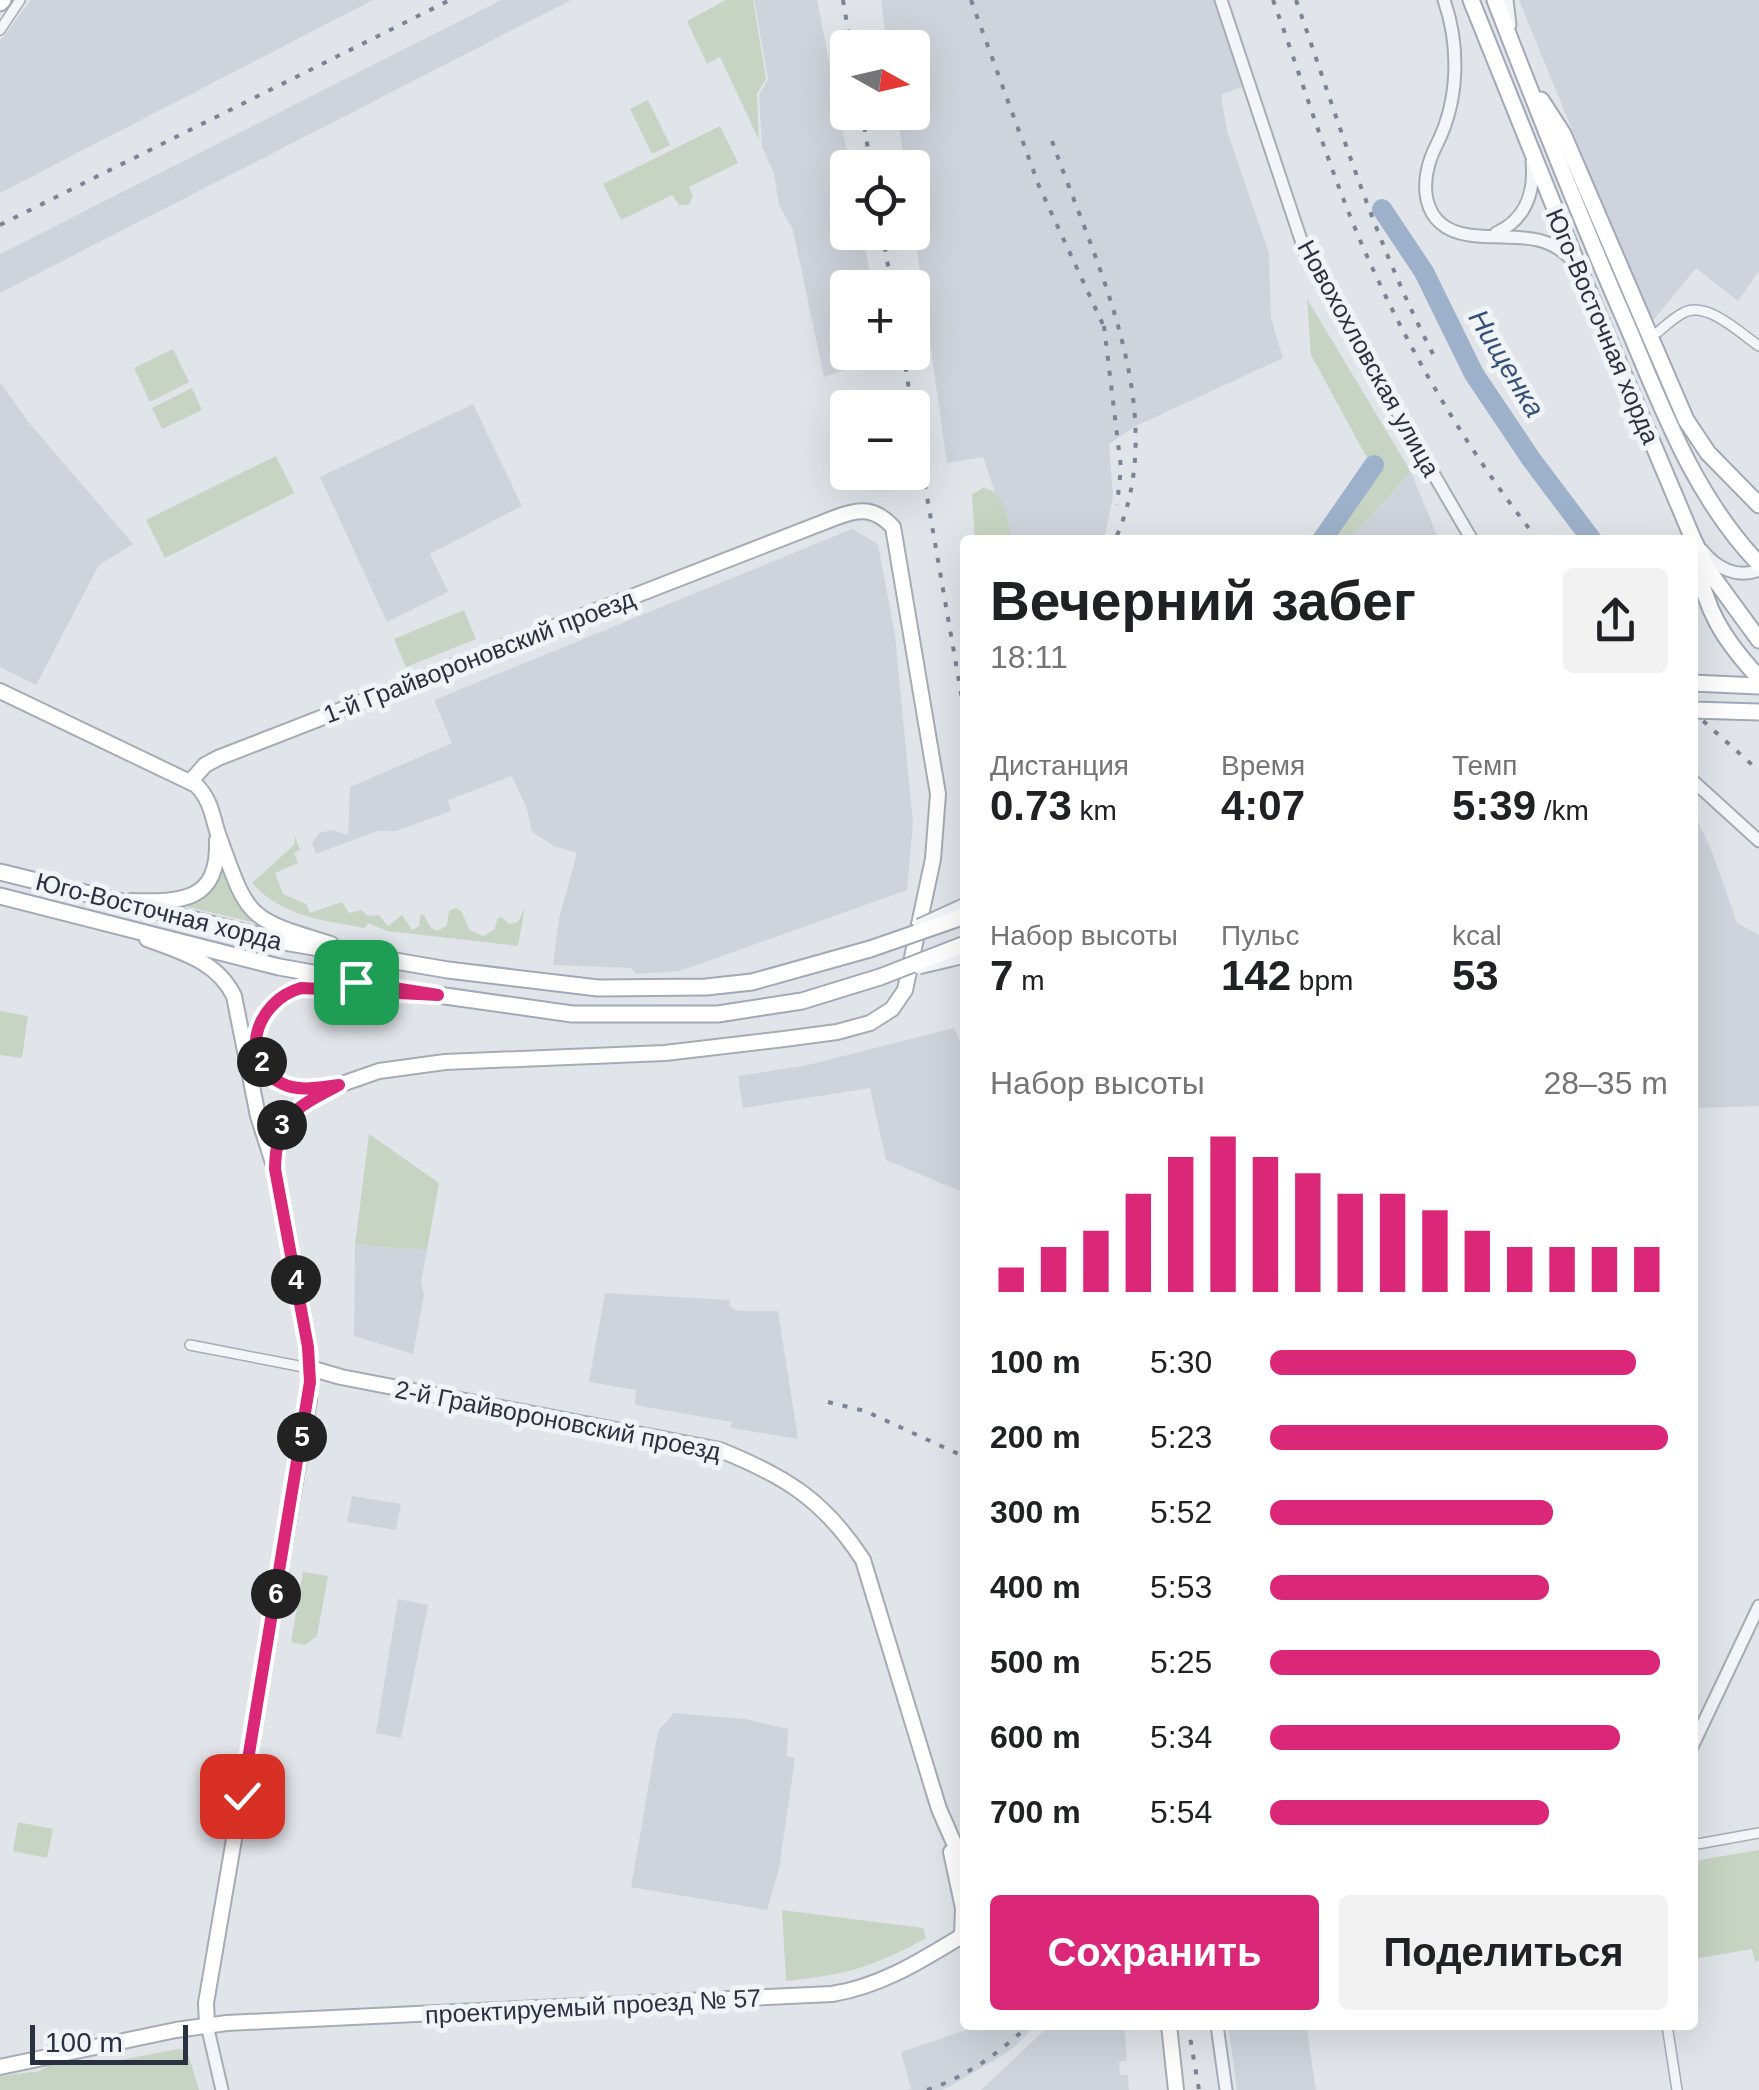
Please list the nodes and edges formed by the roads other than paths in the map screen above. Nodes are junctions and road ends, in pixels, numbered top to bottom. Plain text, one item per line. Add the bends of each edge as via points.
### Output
1 (20, 0) edge
2 (1221, 0) edge
3 (1444, 0) edge
4 (1471, 0) edge
5 (1495, 0) edge
6 (1508, 0) edge
7 (0, 30) edge
8 (1514, 49) junction
9 (1522, 72) junction
10 (1532, 153) junction
11 (1483, 236) junction
12 (1580, 272) junction
13 (1658, 332) dead end
14 (1759, 346) edge
15 (1759, 505) edge
16 (1469, 535) edge
17 (1691, 535) edge
18 (1698, 545) edge
19 (1698, 549) edge
20 (1759, 566) edge
21 (1698, 570) edge
22 (1759, 640) edge
23 (1759, 678) edge
24 (1698, 683) edge
25 (1759, 686) edge
26 (0, 691) edge
27 (1698, 710) edge
28 (1759, 712) edge
29 (190, 782) junction
30 (1698, 785) edge
31 (216, 829) junction
32 (1759, 840) edge
33 (5, 873) edge
34 (0, 899) edge
35 (115, 900) junction
36 (960, 906) edge
37 (960, 918) edge
38 (109, 925) junction
39 (960, 946) edge
40 (870, 948) junction
41 (370, 956) junction
42 (960, 958) edge
43 (880, 977) junction
44 (438, 995) junction
45 (339, 1085) junction
46 (275, 1169) junction
47 (190, 1345) dead end
48 (310, 1368) junction
49 (1759, 1606) edge
50 (1698, 1734) edge
51 (944, 1822) junction
52 (1759, 1833) edge
53 (1698, 1844) edge
54 (960, 1857) edge
55 (960, 1892) edge
56 (960, 1937) edge
57 (207, 2025) junction
58 (1170, 2030) edge
59 (1218, 2030) edge
60 (1668, 2030) edge
61 (0, 2067) edge
62 (222, 2090) edge
63 (1176, 2090) edge
64 (1226, 2090) edge
65 (1677, 2090) edge

1 - 7 street
2 - 16 street, Новохохловская улица via 1306,255
3 - 11 street via 1455,45 1453,88 1424,188 1434,214 1448,227
4 - 10 main road, Юго-Восточная хорда
5 - 8 main road, Юго-Восточная хорда
6 - 8 street
8 - 9 main road, Юго-Восточная хорда
9 - 15 main road via 1563,134 1686,420
9 - 20 main road, Юго-Восточная хорда via 1683,456
10 - 11 street via 1532,186 1522,213
10 - 12 main road, Юго-Восточная хорда
11 - 12 street via 1544,240
12 - 17 main road, Юго-Восточная хорда
13 - 14 street via 1698,309
18 - 20 street via 1732,572 1746,575
19 - 22 main road, Юго-Восточная хорда
21 - 23 main road via 1710,612
24 - 25 main road
26 - 29 main road
27 - 28 main road, bridge
29 - 31 main road via 207,796
29 - 45 main road, 1-й Грайвороновский проезд via 218,758 853,511 869,510 893,528 938,794 905,990 892,1009 870,1023 784,1040 646,1054 445,1062 379,1071
30 - 32 street
31 - 35 main road via 216,870 203,890 163,901
31 - 41 main road via 244,900 260,920
33 - 35 main road, Юго-Восточная хорда
34 - 38 main road, Юго-Восточная хорда
35 - 41 main road, Юго-Восточная хорда
36 - 40 street, bridge
37 - 40 main road, Юго-Восточная хорда, bridge
38 - 44 main road, Юго-Восточная хорда via 280,967
38 - 46 main road via 200,960 226,980
39 - 43 main road, Юго-Восточная хорда, bridge
40 - 41 main road, Юго-Восточная хорда via 752,982 658,988 528,981
42 - 43 street, bridge
43 - 44 main road, Юго-Восточная хорда via 802,1001 701,1014 572,1014
44 - 45 main road via 321,987 287,992 274,1002 262,1015 256,1040 270,1075 292,1087
45 - 46 main road via 291,1112
46 - 48 main road
47 - 48 street
48 - 51 main road, 2-й Грайвороновский проезд via 720,1450 771,1471 822,1506 863,1560
48 - 57 main road
49 - 50 street
51 - 54 main road, 2-й Грайвороновский проезд
51 - 55 main road
52 - 53 street
56 - 57 main road, проектируемый проезд № 57 via 893,1976 832,1994
57 - 61 main road, проектируемый проезд № 57
57 - 62 street
58 - 63 main road
59 - 64 street
60 - 65 street

